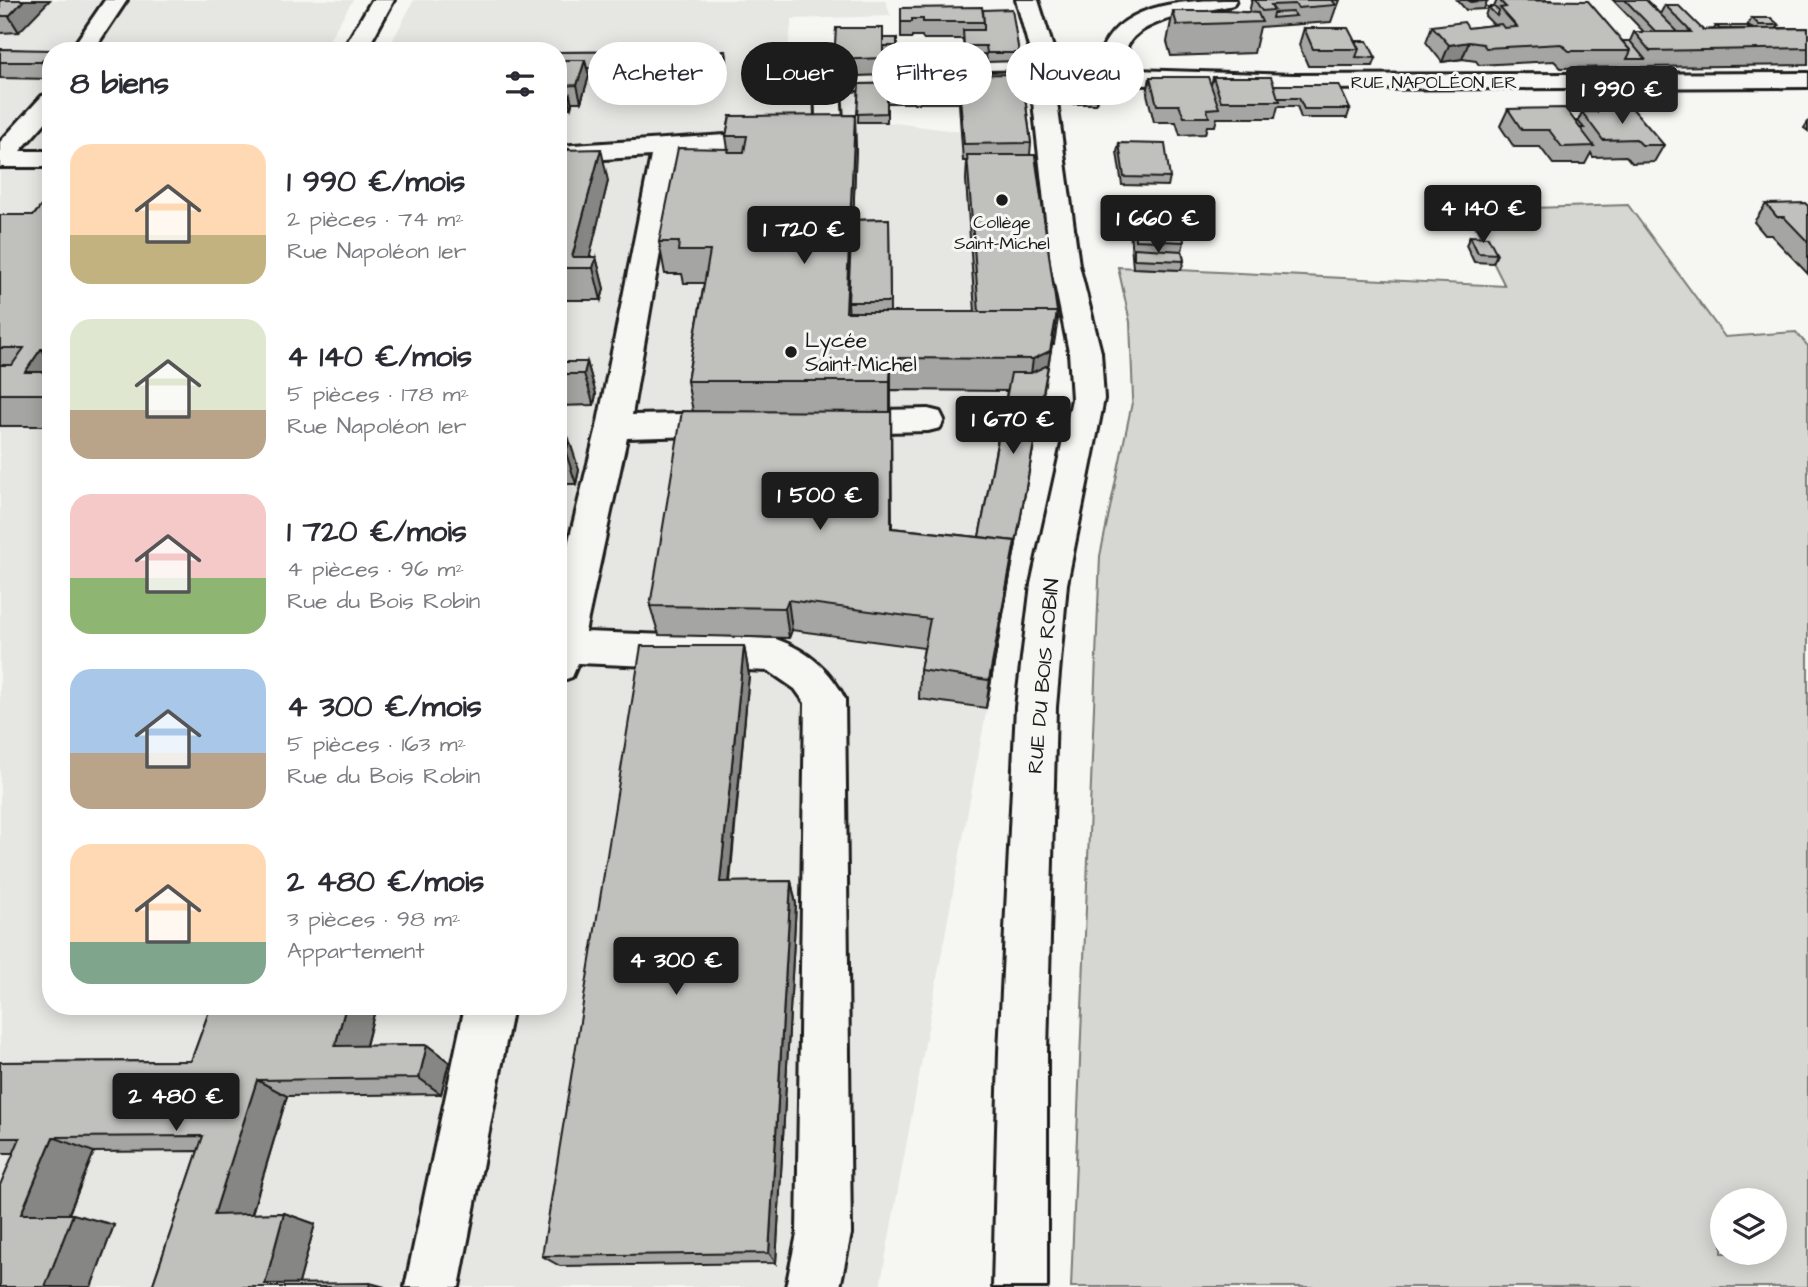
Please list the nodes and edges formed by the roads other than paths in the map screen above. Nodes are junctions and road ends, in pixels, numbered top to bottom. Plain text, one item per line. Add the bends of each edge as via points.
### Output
1 (116, 0) edge
2 (383, 0) edge
3 (1027, 0) edge
4 (1224, 0) edge
5 (87, 42) edge
6 (359, 42) edge
7 (1039, 42) edge
8 (1116, 42) edge
9 (1144, 78) edge
10 (1006, 80) edge
11 (1808, 80) edge
12 (1045, 105) edge
13 (42, 112) edge
14 (665, 148) junction
15 (567, 153) edge
16 (0, 159) edge
17 (42, 159) edge
18 (928, 420) dead end
19 (805, 423) edge
20 (764, 424) edge
21 (613, 427) junction
22 (567, 627) edge
23 (567, 657) edge
24 (487, 1015) edge
25 (432, 1287) edge
26 (813, 1287) edge
27 (1020, 1287) edge

1 - 5 street
2 - 6 street
3 - 7 street
4 - 8 street via 1165,12
9 - 11 street, RUE NAPOLÉON 1ER
10 - 14 street, RUE NAPOLÉON 1ER via 827,83 829,120 811,131 771,140
12 - 27 street, RUE DU BOIS ROBIN via 1065,265 1085,352 1088,398 1049,584 1036,707
13 - 16 street
14 - 15 street
14 - 21 street
16 - 17 street
18 - 19 street
20 - 21 street
21 - 22 street
23 - 26 street via 776,656 809,677 825,699 824,1234
24 - 25 street

